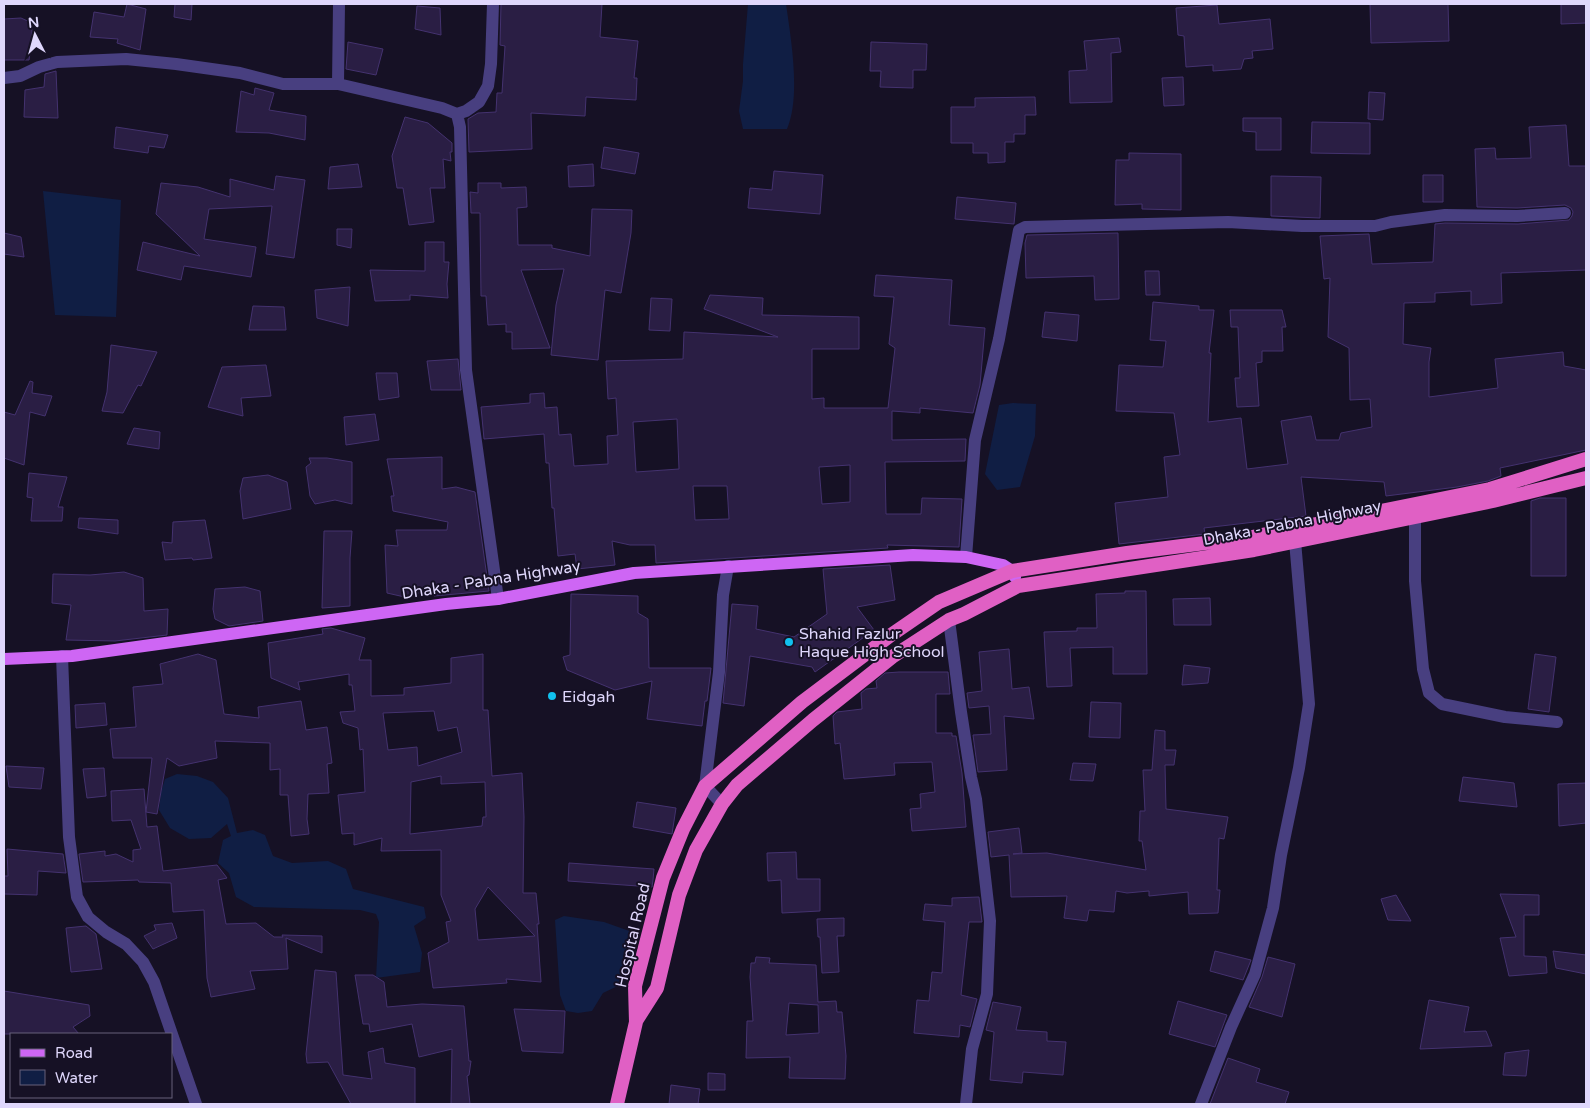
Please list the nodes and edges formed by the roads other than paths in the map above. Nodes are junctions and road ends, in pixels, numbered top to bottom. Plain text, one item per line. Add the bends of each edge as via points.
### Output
1 (339, 4) edge
2 (493, 4) edge
3 (4, 78) edge
4 (338, 84) junction
5 (457, 114) junction
6 (1565, 213) dead end
7 (1586, 459) edge
8 (1586, 478) edge
9 (1415, 517) junction
10 (1294, 541) junction
11 (966, 557) junction
12 (728, 566) junction
13 (1012, 571) junction
14 (1018, 586) junction
15 (498, 599) junction
16 (949, 620) junction
17 (62, 656) junction
18 (4, 659) edge
19 (1557, 722) dead end
20 (705, 786) junction
21 (722, 804) junction
22 (636, 1022) junction
23 (172, 1033) edge
24 (172, 1034) edge
25 (196, 1104) edge
26 (617, 1104) edge
27 (966, 1104) edge
28 (1200, 1104) edge

1 - 4 street
2 - 5 street via 488,86 479,102
3 - 4 street via 20,76 57,62 126,59 240,73 283,84
4 - 5 street
5 - 15 street via 460,127 466,370
6 - 11 street via 1445,216 1375,226 1210,222 1034,226 1019,230 999,339 975,440
7 - 13 highway, Dhaka - Pabna Highway via 1490,489 1252,537
8 - 9 highway, Dhaka - Pabna Highway
9 - 10 highway, Dhaka - Pabna Highway
9 - 19 street via 1415,581 1423,669 1430,693 1442,704 1505,717
10 - 14 highway, Dhaka - Pabna Highway
10 - 28 street via 1309,704 1299,768 1273,908 1255,974
11 - 12 main road, Dhaka - Pabna Highway via 913,555
11 - 13 main road, Dhaka - Pabna Highway via 1003,565
12 - 15 main road, Dhaka - Pabna Highway via 634,573
12 - 20 street
13 - 14 main road
13 - 20 highway, Hospital Road via 939,602 891,635 802,702
14 - 16 highway, Hospital Road
15 - 17 main road, Dhaka - Pabna Highway
16 - 21 highway, Hospital Road via 892,657 813,720 737,785
16 - 27 street via 976,798 990,921 987,994 972,1049
17 - 18 main road, Dhaka - Pabna Highway
17 - 23 street via 69,837 78,897 88,917 126,944 143,962 154,982
20 - 21 street
20 - 22 highway, Hospital Road via 663,878 635,986
21 - 22 highway, Hospital Road via 696,850 679,895 657,988
22 - 26 highway
24 - 25 street

